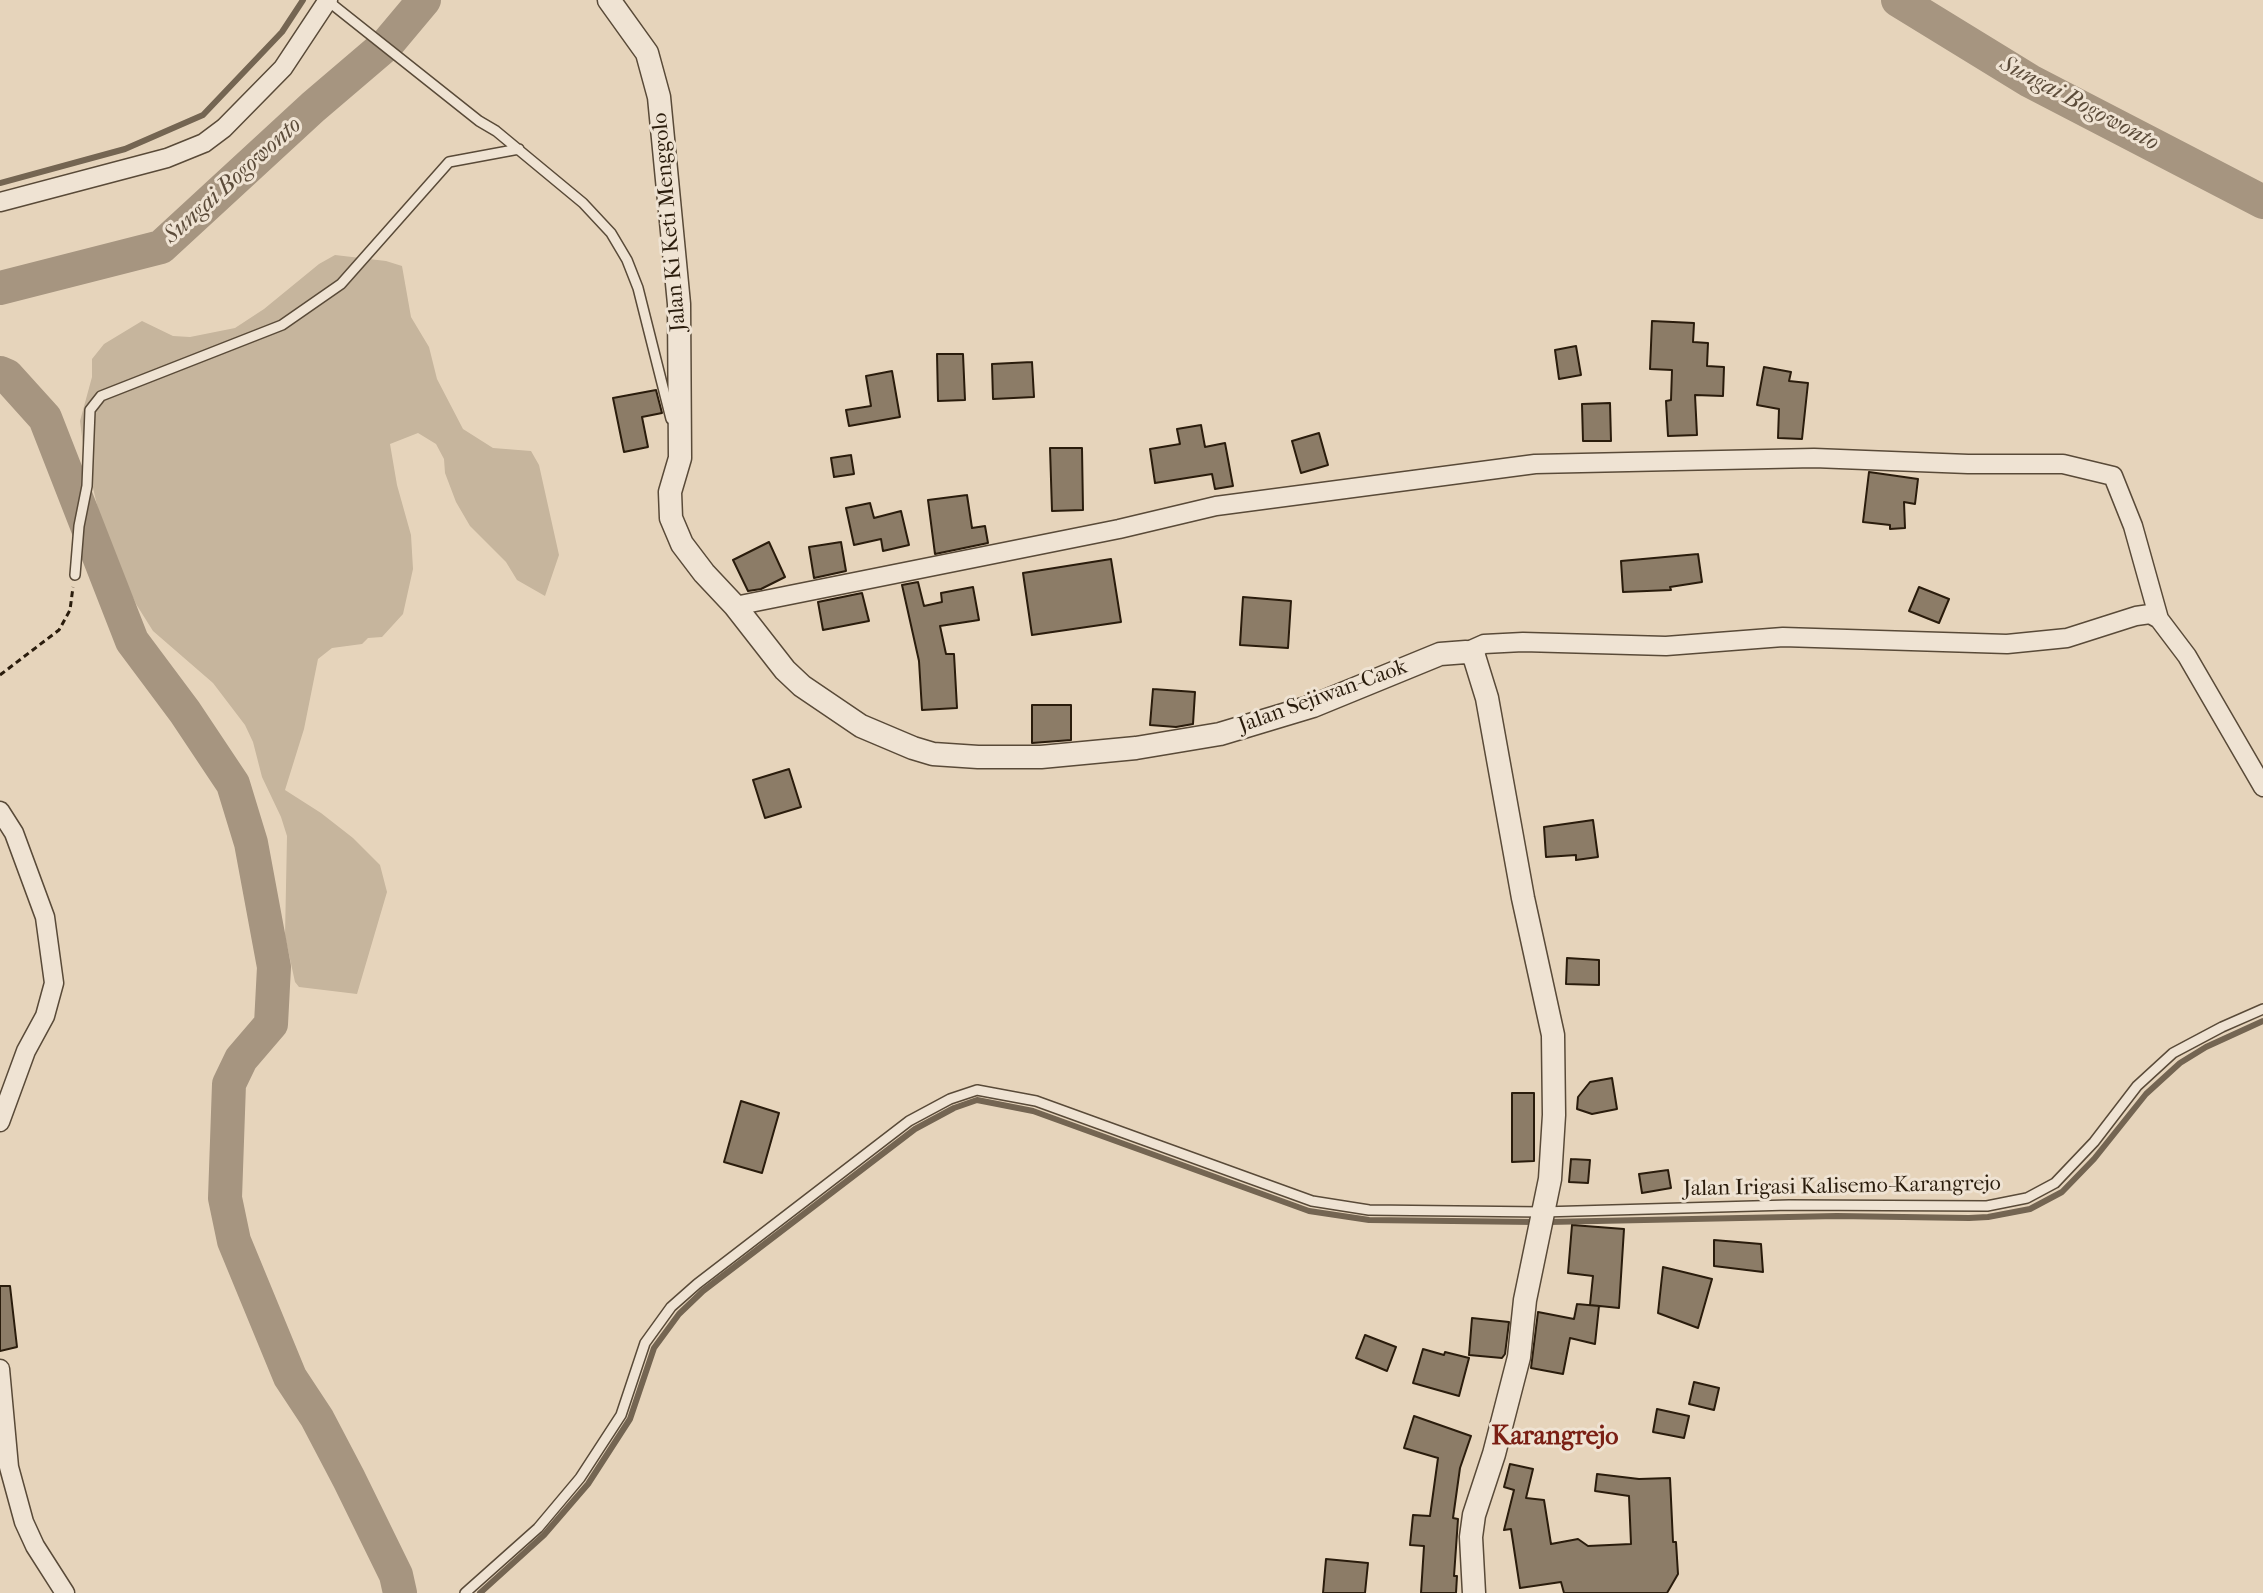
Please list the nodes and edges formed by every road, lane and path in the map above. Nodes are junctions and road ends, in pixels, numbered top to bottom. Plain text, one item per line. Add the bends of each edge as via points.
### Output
1 (609, 0) edge
2 (332, 4) edge
3 (519, 149) junction
4 (0, 202) edge
5 (680, 458) junction
6 (75, 575) joint
7 (735, 606) junction
8 (2159, 619) junction
9 (1466, 652) junction
10 (0, 675) edge
11 (2263, 787) edge
12 (0, 811) edge
13 (2263, 1009) edge
14 (0, 1122) edge
15 (1540, 1222) junction
16 (0, 1369) edge
17 (65, 1593) edge
18 (465, 1593) edge
19 (1474, 1593) edge

1 - 5 street, Jalan Ki Keti Menggolo via 647,53 659,97 679,304
2 - 3 lane
2 - 4 street via 283,68 204,143 167,158
3 - 5 lane via 597,216 620,246 638,288
3 - 6 lane via 449,162 341,284 282,325 101,396 90,410
5 - 7 street, Jalan Sejiwan-Caok via 670,492 671,518 682,544
6 - 10 path via 70,610 59,630
7 - 8 street via 1216,506 1535,464 1814,458 2063,464 2113,476
7 - 9 street, Jalan Sejiwan-Caok via 794,678 861,726 933,754 978,757 1074,755 1220,734 1313,706 1440,654
8 - 9 street via 2144,614 2067,638 2007,644 1783,637 1666,646 1523,642 1484,644
8 - 11 street via 2187,656
9 - 15 street via 1474,656 1487,698 1553,1035 1550,1179
12 - 14 street via 21,848 45,917 54,983
13 - 15 lane, Jalan Irigasi Kalisemo-Karangrejo via 2173,1053 2137,1086 2055,1183 2027,1198 1968,1207 1801,1205
15 - 18 lane, Jalan Irigasi Kalisemo-Karangrejo via 1312,1201 1036,1101 977,1090 950,1099 909,1121 671,1307 645,1343 621,1415 580,1478 538,1528
15 - 19 street via 1519,1357 1474,1515
16 - 17 street via 9,1467 24,1522

